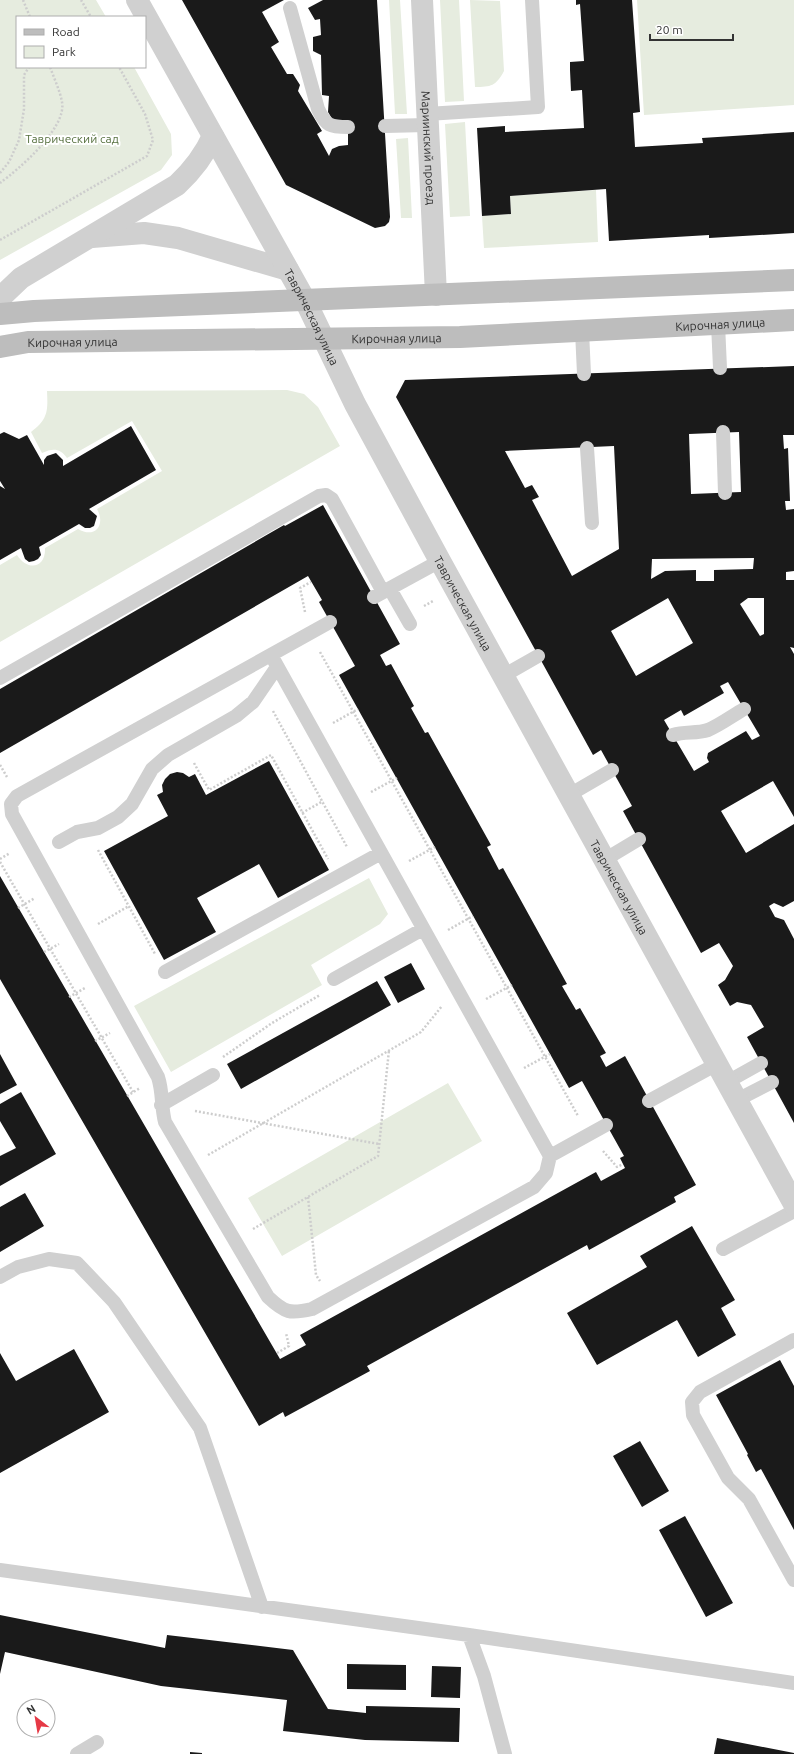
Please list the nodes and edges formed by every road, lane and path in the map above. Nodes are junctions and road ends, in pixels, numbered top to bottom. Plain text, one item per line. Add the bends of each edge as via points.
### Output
1 (23, 0) edge
2 (81, 0) edge
3 (137, 0) edge
4 (422, 0) edge
5 (532, 0) edge
6 (290, 8) dead end
7 (30, 16) edge
8 (90, 16) edge
9 (146, 16) edge
10 (146, 16) edge
11 (28, 68) edge
12 (50, 68) edge
13 (120, 68) edge
14 (427, 119) junction
15 (385, 126) dead end
16 (348, 127) dead end
17 (213, 136) junction
18 (0, 173) edge
19 (0, 183) edge
20 (92, 237) junction
21 (0, 240) edge
22 (288, 270) junction
23 (794, 280) edge
24 (436, 295) junction
25 (0, 298) edge
26 (305, 300) junction
27 (0, 314) edge
28 (794, 320) edge
29 (718, 324) junction
30 (582, 331) junction
31 (324, 339) junction
32 (0, 347) edge
33 (720, 368) dead end
34 (584, 374) dead end
35 (723, 432) dead end
36 (586, 448) dead end
37 (725, 493) dead end
38 (592, 523) dead end
39 (440, 561) junction
40 (311, 582) dead end
41 (383, 593) junction
42 (330, 622) dead end
43 (410, 624) dead end
44 (310, 633) junction
45 (538, 656) dead end
46 (274, 661) junction
47 (503, 676) junction
48 (0, 678) edge
49 (262, 691) junction
50 (358, 709) dead end
51 (744, 709) dead end
52 (353, 712) junction
53 (314, 733) junction
54 (673, 735) dead end
55 (184, 745) junction
56 (612, 770) dead end
57 (397, 778) dead end
58 (392, 780) junction
59 (345, 789) junction
60 (569, 795) junction
61 (323, 801) junction
62 (353, 802) junction
63 (302, 812) junction
64 (87, 830) junction
65 (639, 839) dead end
66 (58, 842) dead end
67 (435, 847) dead end
68 (430, 850) junction
69 (381, 853) junction
70 (604, 860) junction
71 (0, 862) edge
72 (358, 866) junction
73 (391, 871) junction
74 (338, 877) junction
75 (128, 906) junction
76 (473, 916) dead end
77 (468, 918) junction
78 (78, 934) junction
79 (426, 934) junction
80 (165, 972) joint
81 (334, 979) joint
82 (512, 985) dead end
83 (456, 988) junction
84 (507, 988) junction
85 (468, 1009) junction
86 (389, 1050) junction
87 (550, 1054) dead end
88 (545, 1057) junction
89 (761, 1063) dead end
90 (213, 1075) joint
91 (506, 1078) junction
92 (727, 1082) junction
93 (772, 1082) dead end
94 (132, 1092) dead end
95 (649, 1101) dead end
96 (161, 1105) junction
97 (264, 1123) junction
98 (606, 1125) dead end
99 (588, 1134) junction
100 (380, 1144) junction
101 (550, 1156) junction
102 (623, 1164) dead end
103 (191, 1166) junction
104 (308, 1197) junction
105 (794, 1204) edge
106 (794, 1211) edge
107 (263, 1223) dead end
108 (723, 1249) dead end
109 (316, 1274) dead end
110 (0, 1277) edge
111 (794, 1340) edge
112 (0, 1570) edge
113 (794, 1580) edge
114 (262, 1607) junction
115 (469, 1635) junction
116 (794, 1683) edge
117 (97, 1742) dead end
118 (77, 1754) edge
119 (505, 1754) edge

1 - 7 path
2 - 8 path
3 - 9 street, Таврическая улица
4 - 14 street, Мариинский проезд
5 - 14 lane via 538,107
6 - 16 lane via 323,120 332,127
10 - 17 street, Таврическая улица
11 - 18 path via 24,75 24,109 19,140 9,162
12 - 19 path via 63,103 57,127 16,172
13 - 21 path via 145,114 153,140 147,156
14 - 15 lane
14 - 24 street, Мариинский проезд
17 - 20 street via 192,171 177,185
17 - 22 street, Таврическая улица
20 - 22 street via 144,233 178,238
20 - 25 street via 21,278
22 - 26 street, Таврическая улица
23 - 24 main road
24 - 26 main road
26 - 27 main road
26 - 31 street, Таврическая улица
28 - 29 main road, Кирочная улица
29 - 30 main road, Кирочная улица
29 - 33 lane
30 - 31 main road, Кирочная улица via 460,337
30 - 34 lane
31 - 32 main road, Кирочная улица via 28,342
31 - 39 street, Таврическая улица
35 - 37 lane
36 - 38 lane
39 - 41 lane
39 - 47 street, Таврическая улица
40 - 44 path via 300,588
41 - 43 lane
41 - 48 lane via 332,499 326,495 319,496
42 - 44 lane
44 - 46 lane
44 - 52 path
45 - 47 lane
46 - 49 lane
46 - 53 lane
46 - 78 lane via 24,792 11,804 12,814
47 - 60 street, Таврическая улица
49 - 55 lane via 254,702 236,716
49 - 61 path
50 - 52 path
51 - 54 lane via 708,730
52 - 53 path
52 - 58 path
53 - 59 lane
55 - 63 path via 209,790 271,755
55 - 64 lane via 152,770 132,804 118,817 98,828
56 - 60 lane
57 - 58 path
58 - 62 path
58 - 68 path
59 - 61 path
59 - 62 lane
60 - 70 street, Таврическая улица
61 - 63 path
61 - 72 path
62 - 69 lane
63 - 74 path
64 - 66 lane
64 - 75 path
65 - 70 lane
67 - 68 path
68 - 73 path
68 - 77 path
69 - 72 lane
69 - 73 lane
70 - 92 street, Таврическая улица
71 - 94 path
72 - 74 lane
73 - 79 lane
74 - 80 lane
75 - 78 path
75 - 80 path
76 - 77 path
77 - 79 path
77 - 84 path
78 - 96 lane via 158,1078 162,1088
79 - 81 lane
79 - 83 lane
81 - 90 path via 327,991 272,1023 222,1058
82 - 84 path
83 - 85 lane
83 - 86 path via 421,1032
84 - 85 path
84 - 88 path
85 - 91 lane
86 - 97 path
86 - 100 path
87 - 88 path
88 - 91 path
88 - 99 path
89 - 92 lane
90 - 96 lane
91 - 101 lane
92 - 93 lane
92 - 95 lane
92 - 105 street, Таврическая улица
96 - 97 path
96 - 103 lane via 165,1122
97 - 100 path
97 - 103 path
98 - 99 lane
99 - 101 lane
99 - 102 path via 617,1167
100 - 104 path via 378,1156
101 - 103 lane via 546,1173 534,1187 312,1309 296,1313 280,1309 268,1297
104 - 107 path
104 - 109 path
106 - 108 lane
110 - 114 lane via 18,1266 49,1259 77,1263 114,1302 200,1428
111 - 113 lane via 700,1392 692,1402 693,1416 728,1478 749,1499
112 - 114 lane
114 - 115 lane
115 - 116 lane
115 - 119 lane via 484,1676
117 - 118 lane

